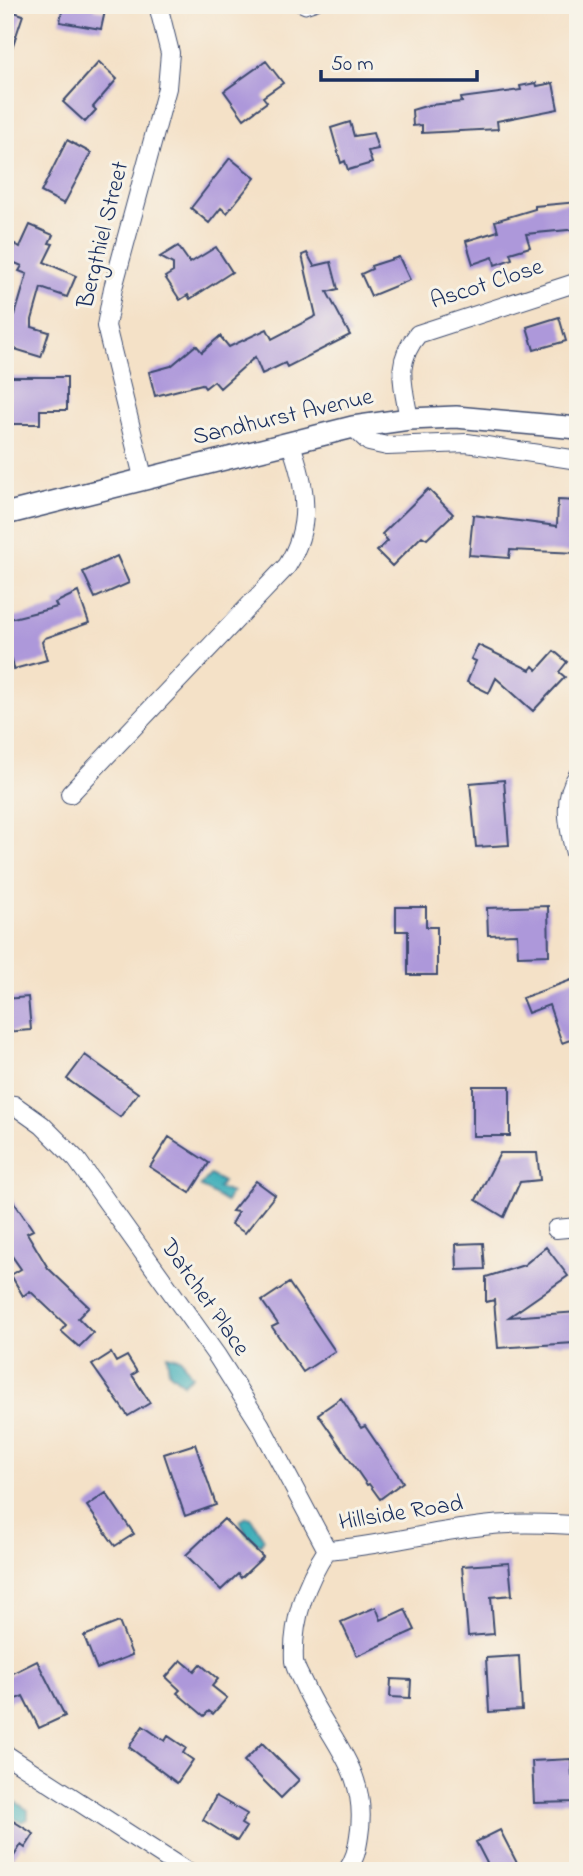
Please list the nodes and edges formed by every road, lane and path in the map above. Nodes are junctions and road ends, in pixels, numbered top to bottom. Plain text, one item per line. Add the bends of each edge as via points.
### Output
1 (158, 5) edge
2 (296, 5) edge
3 (317, 5) edge
4 (578, 282) edge
5 (409, 419) junction
6 (353, 427) junction
7 (578, 428) edge
8 (290, 442) junction
9 (578, 460) edge
10 (143, 477) junction
11 (5, 514) edge
12 (578, 775) edge
13 (70, 794) dead end
14 (578, 865) edge
15 (5, 1104) edge
16 (578, 1227) edge
17 (556, 1229) dead end
18 (578, 1525) edge
19 (327, 1550) junction
20 (5, 1754) edge
21 (186, 1871) edge
22 (348, 1871) edge

1 - 10 street, Bergthiel Street via 170,53 167,88 106,326
2 - 3 lane via 305,9
4 - 5 street, Ascot Close via 418,334 403,354 401,370
5 - 6 street, Sandhurst Avenue
5 - 7 street, Sandhurst Avenue via 456,417
6 - 8 street, Sandhurst Avenue
6 - 9 street via 369,442 387,446 467,443
8 - 10 street, Sandhurst Avenue
8 - 13 street via 306,500 298,550
10 - 11 street, Sandhurst Avenue
12 - 14 street via 568,803
15 - 19 street, Datchet Place via 14,1105 42,1125 68,1151 120,1220 224,1367
16 - 17 street
18 - 19 street, Hillside Road via 489,1525
19 - 22 street, Hillside Road via 306,1587 294,1663 354,1773 362,1805 355,1858
20 - 21 street

